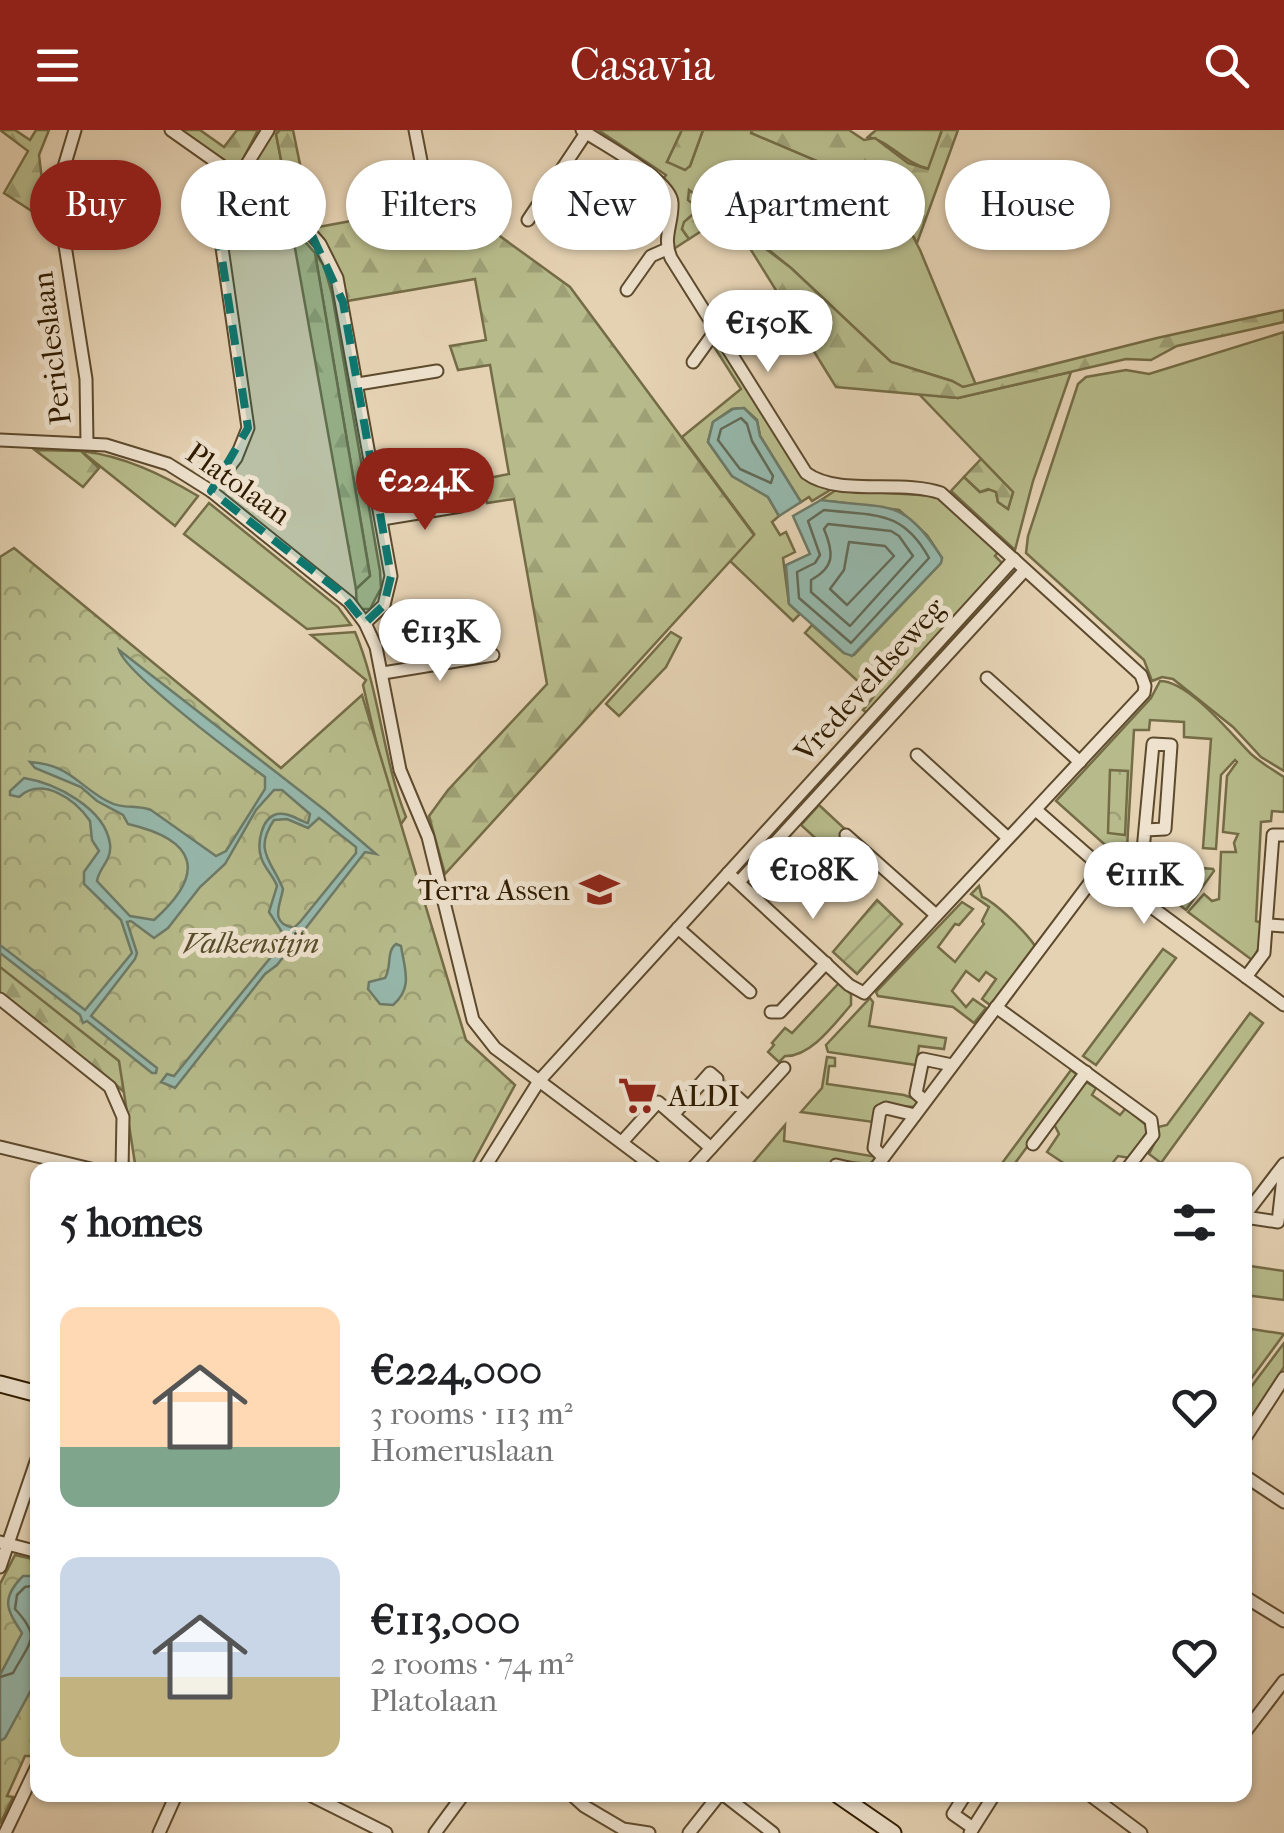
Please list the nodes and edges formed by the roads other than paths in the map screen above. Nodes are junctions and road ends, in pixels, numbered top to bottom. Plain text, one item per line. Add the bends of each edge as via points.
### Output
1 (75, 130) edge
2 (171, 130) edge
3 (268, 130) edge
4 (415, 130) edge
5 (584, 131) edge
6 (213, 160) edge
7 (248, 160) edge
8 (421, 160) edge
9 (627, 160) edge
10 (528, 220) dead end
11 (221, 250) edge
12 (323, 250) edge
13 (665, 250) edge
14 (668, 250) edge
15 (627, 290) dead end
16 (716, 330) junction
17 (693, 362) dead end
18 (437, 371) dead end
19 (358, 384) junction
20 (0, 440) edge
21 (87, 442) junction
22 (211, 491) junction
23 (461, 506) dead end
24 (382, 520) junction
25 (1014, 559) junction
26 (1025, 570) junction
27 (365, 622) junction
28 (493, 654) dead end
29 (383, 674) junction
30 (987, 678) dead end
31 (917, 755) dead end
32 (1080, 762) junction
33 (1036, 810) junction
34 (1144, 830) junction
35 (846, 835) dead end
36 (1284, 836) edge
37 (1008, 838) junction
38 (1101, 868) junction
39 (728, 873) junction
40 (739, 882) junction
41 (1123, 886) junction
42 (936, 915) junction
43 (1268, 925) junction
44 (1284, 926) edge
45 (678, 928) junction
46 (826, 962) junction
47 (1246, 977) junction
48 (750, 992) dead end
49 (0, 999) edge
50 (1284, 1005) edge
51 (996, 1007) junction
52 (771, 1012) dead end
53 (952, 1065) junction
54 (784, 1068) dead end
55 (1086, 1072) junction
56 (716, 1078) dead end
57 (539, 1081) junction
58 (737, 1097) tunnel mouth
59 (926, 1101) junction
60 (748, 1108) junction
61 (673, 1115) junction
62 (915, 1115) junction
63 (622, 1142) junction
64 (1034, 1144) dead end
65 (0, 1147) edge
66 (711, 1148) junction
67 (883, 1157) junction
68 (62, 1162) edge
69 (122, 1162) edge
70 (488, 1162) edge
71 (648, 1162) edge
72 (698, 1162) edge
73 (880, 1162) edge
74 (1132, 1162) edge
75 (1281, 1169) edge
76 (1252, 1207) edge
77 (1252, 1217) edge
78 (1284, 1378) edge
79 (0, 1384) edge
80 (30, 1392) edge
81 (1252, 1427) edge
82 (30, 1477) edge
83 (1252, 1481) edge
84 (1284, 1502) edge
85 (5, 1544) edge
86 (30, 1550) edge
87 (0, 1567) edge
88 (1252, 1601) edge
89 (1284, 1621) edge
90 (1284, 1680) edge
91 (1252, 1722) edge
92 (30, 1781) edge
93 (173, 1802) edge
94 (324, 1802) edge
95 (458, 1802) edge
96 (580, 1802) edge
97 (716, 1802) edge
98 (732, 1802) edge
99 (848, 1802) edge
100 (961, 1802) edge
101 (990, 1802) edge
102 (1099, 1802) edge
103 (972, 1831) edge
104 (5, 1833) edge
105 (159, 1833) edge
106 (386, 1833) edge
107 (434, 1833) edge
108 (649, 1833) edge
109 (689, 1833) edge
110 (774, 1833) edge
111 (893, 1833) edge
112 (1141, 1833) edge

1 - 21 street, Pericleslaan via 59,207 86,379
2 - 6 street
3 - 7 street
4 - 8 street
5 - 9 street
5 - 10 street
11 - 22 street via 248,428
12 - 19 street via 341,291
13 - 15 street via 651,256
14 - 16 street
16 - 17 street
16 - 25 street via 810,476 941,492
18 - 19 street
19 - 24 street
20 - 21 street, Platolaan
21 - 22 street, Platolaan via 157,458
22 - 27 street, Platolaan via 340,592
23 - 24 street
24 - 27 street via 391,588
25 - 26 street
25 - 39 street, Vredeveldseweg
26 - 32 street via 1144,681 1144,693
26 - 40 street, Vredeveldseweg
27 - 29 street, Platolaan
28 - 29 street
29 - 57 street, Platolaan via 400,770 428,837 470,1012 489,1042
30 - 32 street
31 - 37 street
32 - 33 street
33 - 37 street
33 - 38 street
34 - 34 street via 1153,744 1171,745 1165,829
34 - 41 street via 1142,861
35 - 42 street
36 - 43 street via 1273,836
37 - 42 street
38 - 41 street
38 - 51 street
39 - 40 street
39 - 45 street, Vredeveldseweg
40 - 46 street
41 - 47 street
42 - 46 street via 864,993
43 - 44 street
43 - 47 street via 1264,954
45 - 48 street
45 - 57 street, Vredeveldseweg
46 - 52 street via 780,1012
47 - 50 street
49 - 69 street via 110,1087 123,1116
51 - 53 street
51 - 55 street
53 - 59 street
53 - 59 street via 922,1059 916,1093
54 - 60 street
55 - 64 street
55 - 74 street via 1153,1124
56 - 61 street via 710,1073
57 - 63 street, Platolaan
57 - 70 street, Vredeveldseweg
58 - 60 street
59 - 62 street
60 - 66 street
61 - 63 street via 658,1102
61 - 66 street
62 - 67 street
62 - 67 street via 880,1111 874,1148
63 - 71 street, Platolaan
65 - 68 street
66 - 72 street
67 - 73 street
75 - 76 street
75 - 77 street via 1278,1222
78 - 81 street
79 - 80 street
82 - 85 street
83 - 84 street
85 - 86 street
85 - 87 street
88 - 89 street
90 - 91 street
92 - 104 street
93 - 105 street
94 - 106 street
95 - 107 street
96 - 108 street via 623,1829
97 - 109 street
98 - 110 street
99 - 111 street
100 - 103 street via 953,1814
101 - 103 street
102 - 112 street

